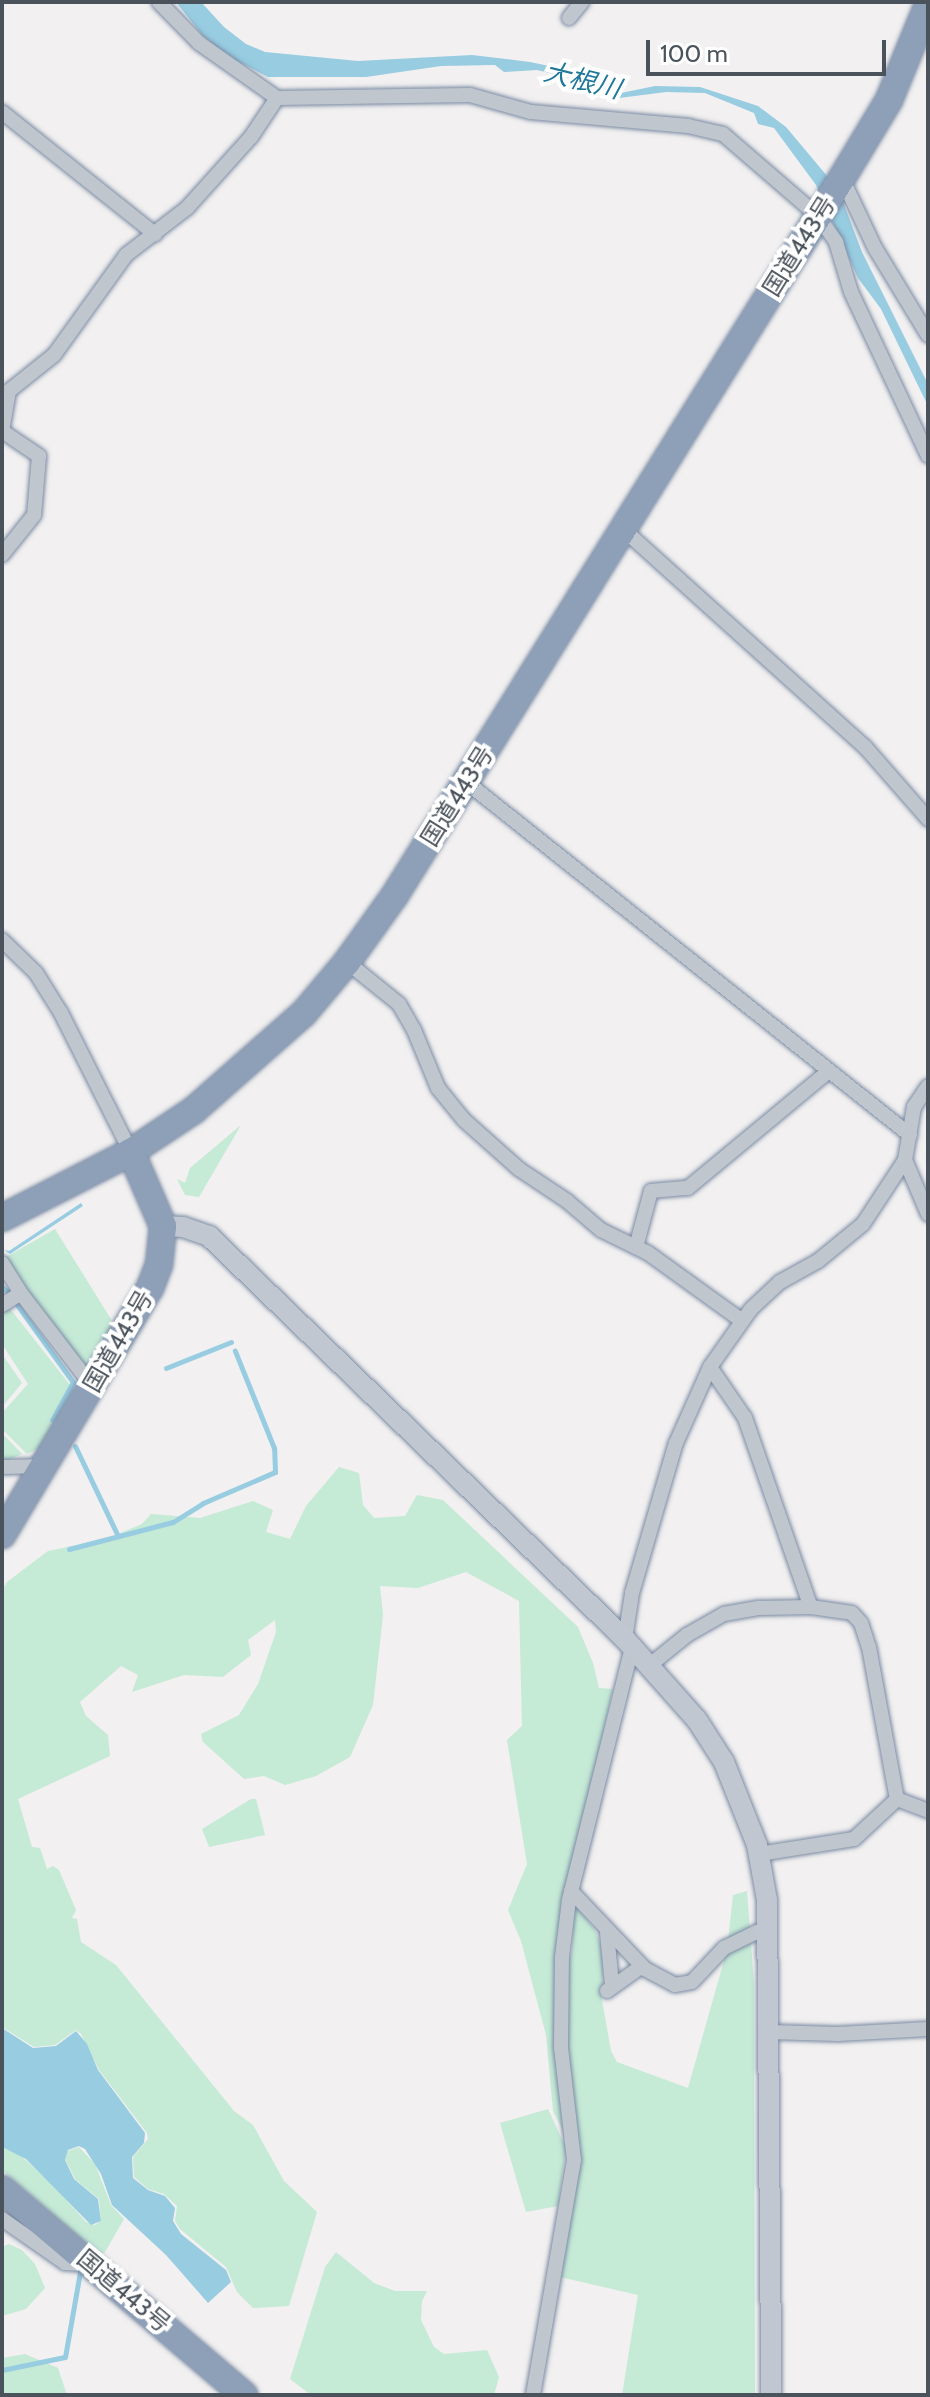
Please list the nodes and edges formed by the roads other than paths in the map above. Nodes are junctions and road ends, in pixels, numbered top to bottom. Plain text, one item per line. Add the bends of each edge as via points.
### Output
1 (159, 2) edge
2 (582, 2) edge
3 (928, 5) edge
4 (569, 18) dead end
5 (919, 53) edge
6 (277, 98) junction
7 (2, 112) edge
8 (842, 178) junction
9 (818, 216) junction
10 (155, 234) junction
11 (928, 335) edge
12 (2, 431) edge
13 (928, 456) edge
14 (624, 530) junction
15 (2, 555) edge
16 (475, 789) dead end
17 (928, 819) edge
18 (2, 940) edge
19 (347, 962) junction
20 (829, 1071) junction
21 (928, 1086) edge
22 (910, 1135) junction
23 (131, 1152) junction
24 (905, 1160) junction
25 (928, 1214) edge
26 (2, 1218) edge
27 (163, 1226) junction
28 (636, 1247) junction
29 (2, 1263) edge
30 (21, 1293) junction
31 (2, 1305) edge
32 (741, 1320) junction
33 (710, 1367) junction
34 (93, 1387) junction
35 (45, 1466) junction
36 (2, 1467) edge
37 (2, 1535) edge
38 (811, 1607) junction
39 (629, 1643) junction
40 (650, 1665) junction
41 (897, 1799) junction
42 (928, 1811) edge
43 (759, 1854) junction
44 (571, 1891) junction
45 (757, 1932) dead end
46 (607, 1933) junction
47 (642, 1966) junction
48 (928, 2029) edge
49 (769, 2032) junction
50 (2, 2189) edge
51 (2, 2219) edge
52 (91, 2264) junction
53 (244, 2395) edge
54 (533, 2395) edge
55 (771, 2395) edge

1 - 6 street via 199,43
2 - 4 street
3 - 5 highway, 国道443号
5 - 8 highway, 国道443号
6 - 9 street via 470,95 531,112 688,126 723,134
6 - 10 street via 251,137 187,208
7 - 10 street
8 - 9 highway, 国道443号
8 - 11 street via 875,248
9 - 13 street via 836,242 851,292
9 - 14 highway, 国道443号
10 - 12 street via 126,255 54,355 9,391
12 - 15 street via 39,456 34,515
14 - 17 street via 865,747
14 - 19 highway, 国道443号 via 395,895
16 - 20 street
18 - 23 street via 36,973 61,1013
19 - 23 highway, 国道443号 via 304,1013 236,1076
19 - 28 street via 399,1004 438,1088 464,1120 601,1230
20 - 22 street
20 - 28 street via 688,1188 651,1191
21 - 22 street via 914,1107
22 - 24 street
23 - 26 highway
23 - 27 highway, 国道443号
24 - 25 street
24 - 32 street via 863,1224 818,1261 780,1282
27 - 34 highway, 国道443号 via 159,1265 150,1288
27 - 39 street via 209,1236
28 - 32 street
29 - 30 street
30 - 31 street
30 - 34 street
32 - 33 street
33 - 38 street via 745,1418
33 - 39 street via 676,1443 632,1593
34 - 35 highway, 国道443号
35 - 36 street
35 - 37 highway, 国道443号
38 - 40 street via 724,1614
38 - 41 street via 852,1613 861,1623
39 - 40 street
39 - 44 street
40 - 43 street via 697,1720 724,1762
41 - 42 street
41 - 43 street via 854,1839
43 - 49 street via 767,1900
44 - 46 street
44 - 54 street via 562,1957 561,2047 574,2160
45 - 47 street via 731,1942 684,1985 667,1983
46 - 47 street
46 - 47 street via 609,1988
48 - 49 street
49 - 55 street
50 - 52 highway, 国道443号
51 - 52 street via 65,2263
52 - 53 highway, 国道443号

